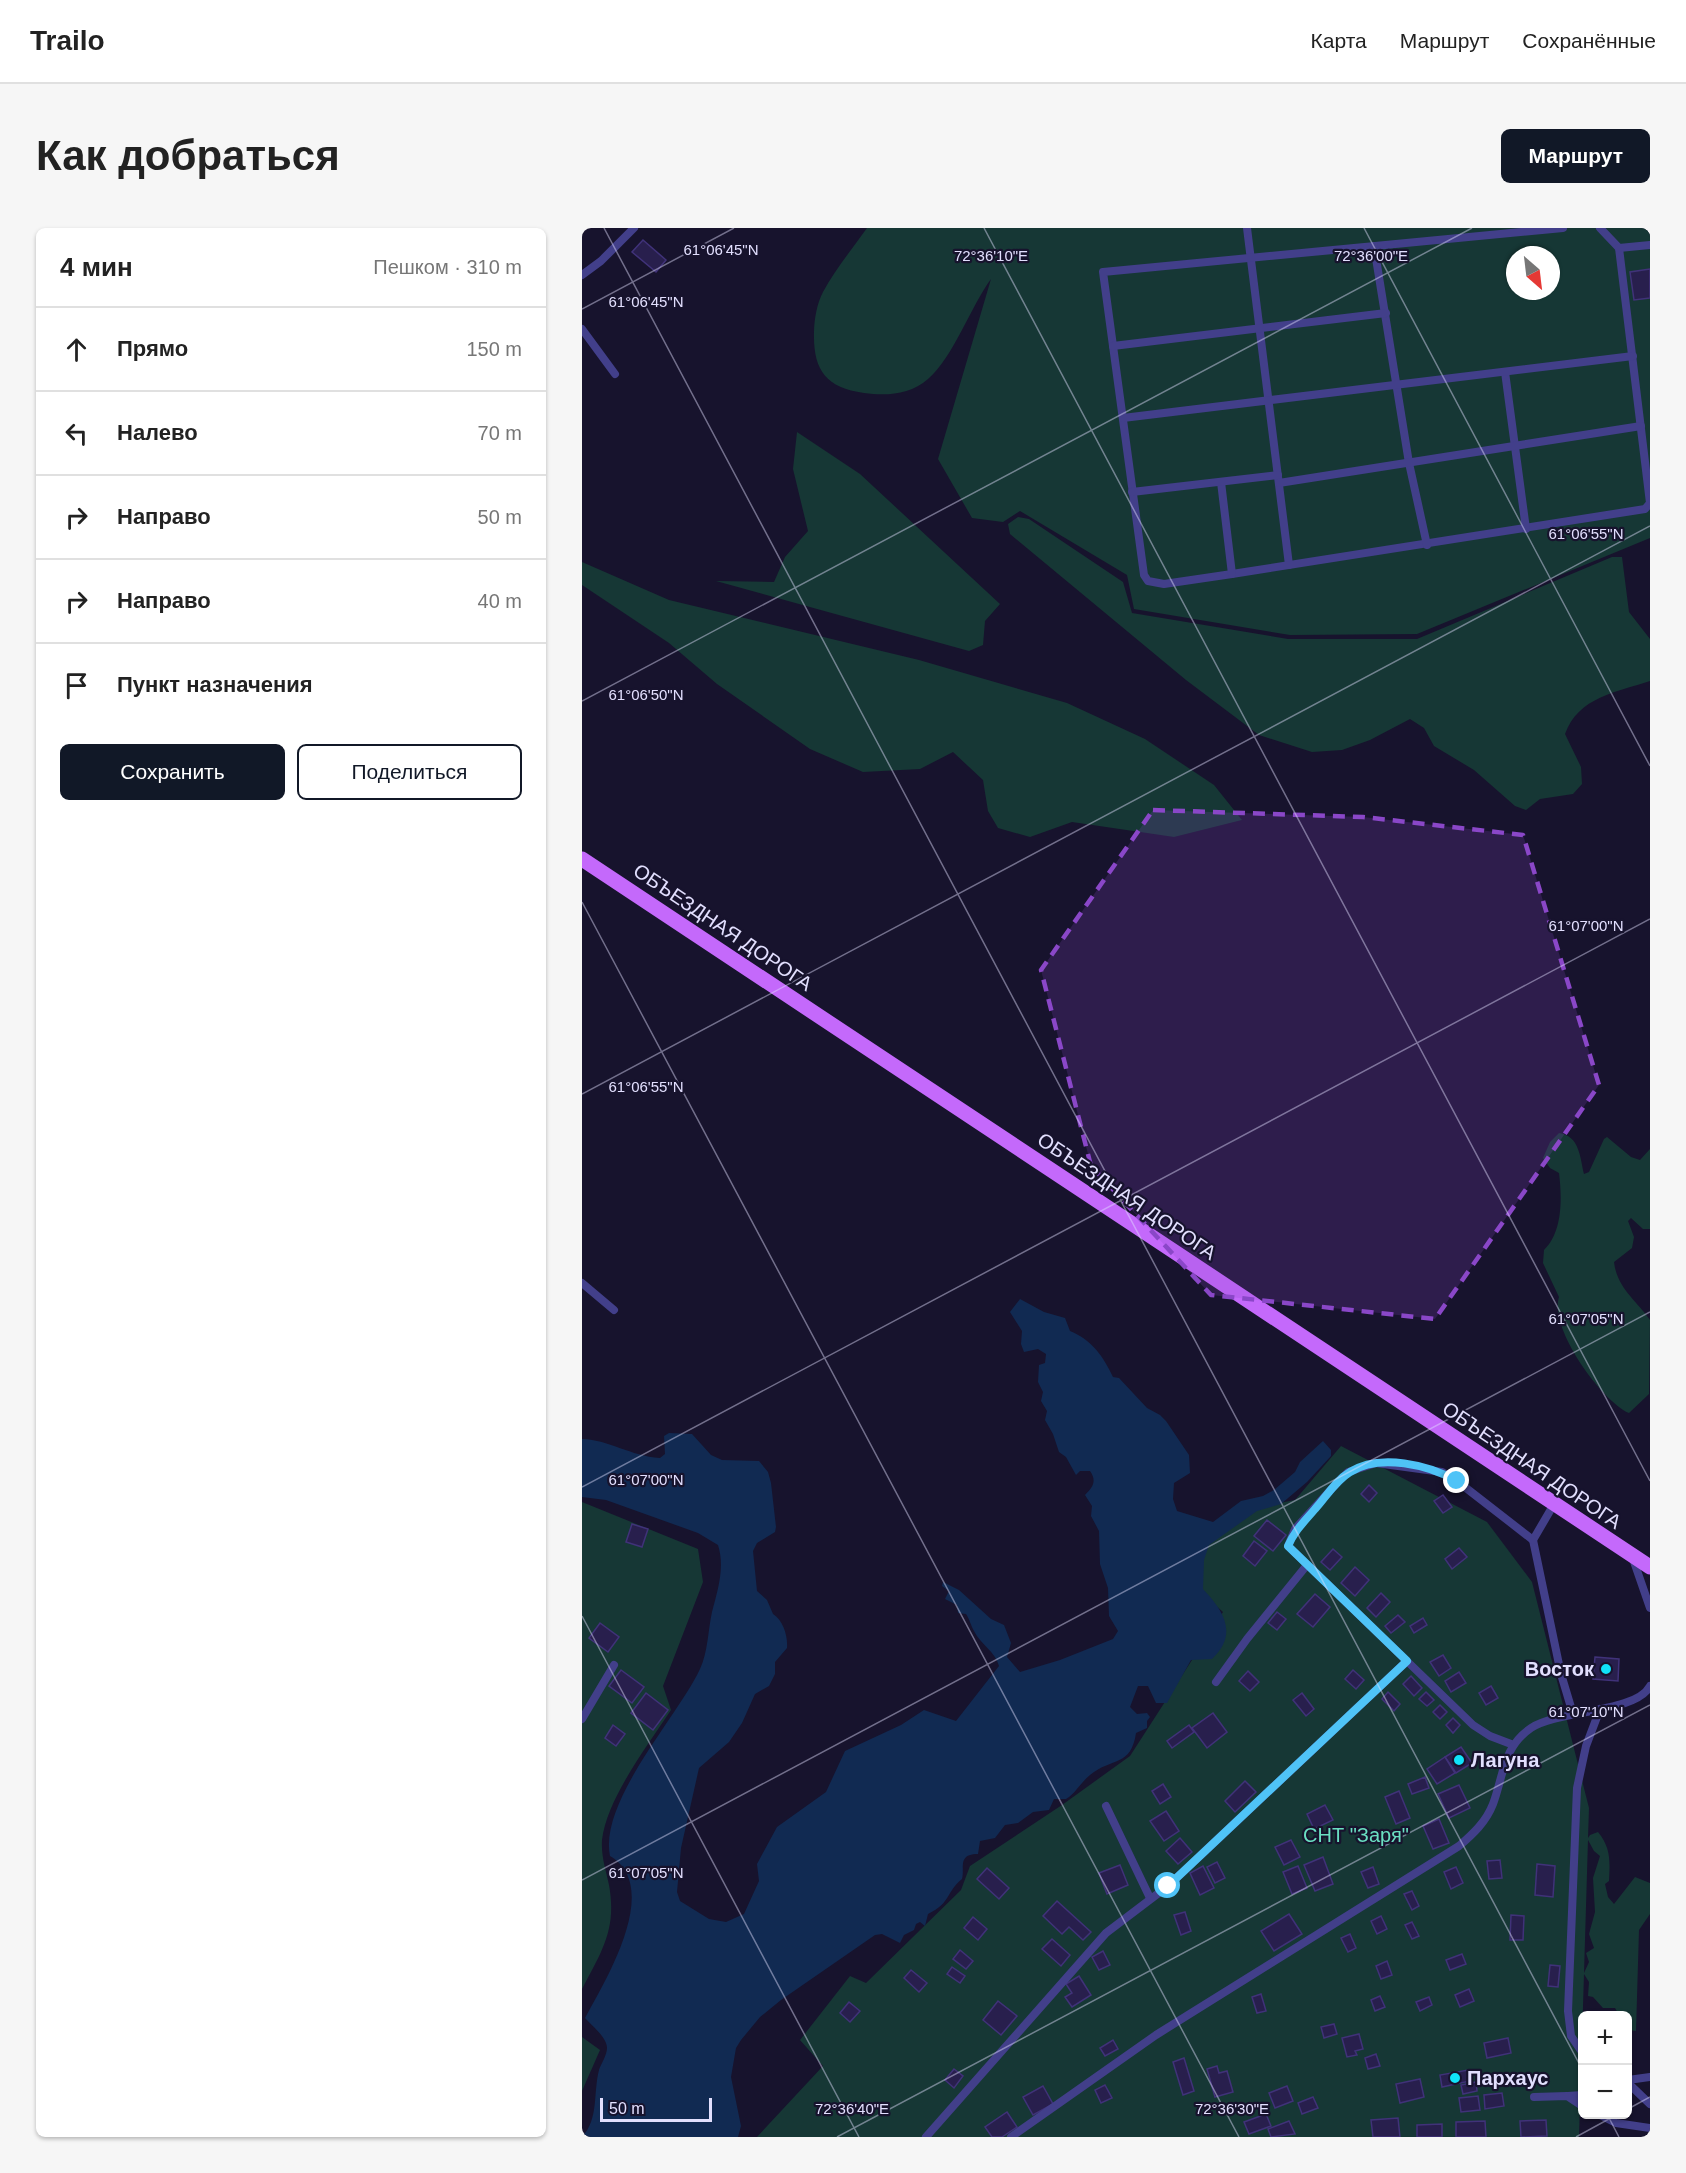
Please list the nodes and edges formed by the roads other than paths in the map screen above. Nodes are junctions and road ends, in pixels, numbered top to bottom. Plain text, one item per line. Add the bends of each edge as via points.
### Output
1 (634, 228) edge
2 (1247, 228) edge
3 (1563, 228) edge
4 (1600, 228) edge
5 (1650, 245) edge
6 (1374, 246) junction
7 (1619, 248) junction
8 (1250, 258) junction
9 (582, 275) edge
10 (1386, 313) junction
11 (582, 328) edge
12 (1259, 328) junction
13 (1113, 346) junction
14 (1633, 356) junction
15 (1505, 372) junction
16 (615, 375) dead end
17 (1398, 385) junction
18 (1268, 401) junction
19 (1123, 418) junction
20 (1641, 426) junction
21 (1515, 447) junction
22 (1409, 464) junction
23 (1278, 479) junction
24 (1221, 482) junction
25 (1132, 492) junction
26 (1526, 529) junction
27 (1427, 545) junction
28 (1289, 565) junction
29 (1232, 574) junction
30 (582, 859) edge
31 (582, 1283) edge
32 (614, 1310) dead end
33 (1554, 1504) junction
34 (1533, 1540) junction
35 (1631, 1556) junction
36 (1650, 1562) edge
37 (1307, 1565) junction
38 (1650, 1568) edge
39 (1650, 1608) edge
40 (1407, 1661) junction
41 (614, 1665) dead end
42 (1216, 1682) dead end
43 (1650, 1686) edge
44 (1600, 1709) junction
45 (1574, 1714) junction
46 (582, 1719) edge
47 (1511, 1744) junction
48 (1106, 1806) dead end
49 (1150, 1898) junction
50 (1578, 2046) edge
51 (1650, 2077) edge
52 (1632, 2079) edge
53 (1632, 2085) edge
54 (1578, 2095) edge
55 (1567, 2096) junction
56 (1534, 2097) dead end
57 (1578, 2103) edge
58 (1650, 2103) edge
59 (1607, 2119) edge
60 (1650, 2128) edge
61 (926, 2137) edge
62 (1011, 2137) edge

1 - 9 lane
2 - 8 lane
3 - 6 lane
4 - 7 lane
5 - 7 lane
6 - 8 lane
6 - 10 lane
7 - 14 lane
8 - 12 lane
8 - 13 lane via 1103,272
10 - 12 lane
10 - 17 lane
11 - 16 lane
12 - 13 lane
12 - 18 lane
13 - 19 lane
14 - 15 lane
14 - 20 lane
15 - 17 lane
15 - 21 lane
17 - 18 lane
17 - 22 lane
18 - 19 lane
18 - 23 lane
19 - 25 lane
20 - 21 lane
20 - 26 lane via 1650,503 1645,509
21 - 22 lane
21 - 26 lane
22 - 23 lane
22 - 27 lane
23 - 24 lane
23 - 28 lane
24 - 25 lane
24 - 29 lane
25 - 29 lane via 1148,581 1164,584
26 - 27 lane
27 - 28 lane
28 - 29 lane
30 - 33 main road, ОБЪЕЗДНАЯ ДОРОГА
31 - 32 lane
33 - 34 lane
33 - 35 main road, ОБЪЕЗДНАЯ ДОРОГА
34 - 37 lane via 1442,1472 1376,1463 1348,1472 1295,1529 1288,1546
34 - 45 lane
35 - 36 main road
35 - 38 main road, ОБЪЕЗДНАЯ ДОРОГА
35 - 39 lane
37 - 40 lane
37 - 42 lane
40 - 47 lane via 1473,1725 1490,1737
40 - 49 lane via 1168,1886
41 - 46 lane
43 - 44 lane via 1636,1700
44 - 45 lane
44 - 50 lane via 1586,1746 1576,1800 1568,2011 1571,2036
45 - 47 lane via 1532,1727
47 - 62 lane via 1492,1805 1479,1829 1459,1846 1156,2035
48 - 49 lane
49 - 61 lane via 1106,1934
51 - 52 lane
53 - 58 lane
54 - 55 lane
55 - 56 lane
55 - 57 lane
59 - 60 lane

